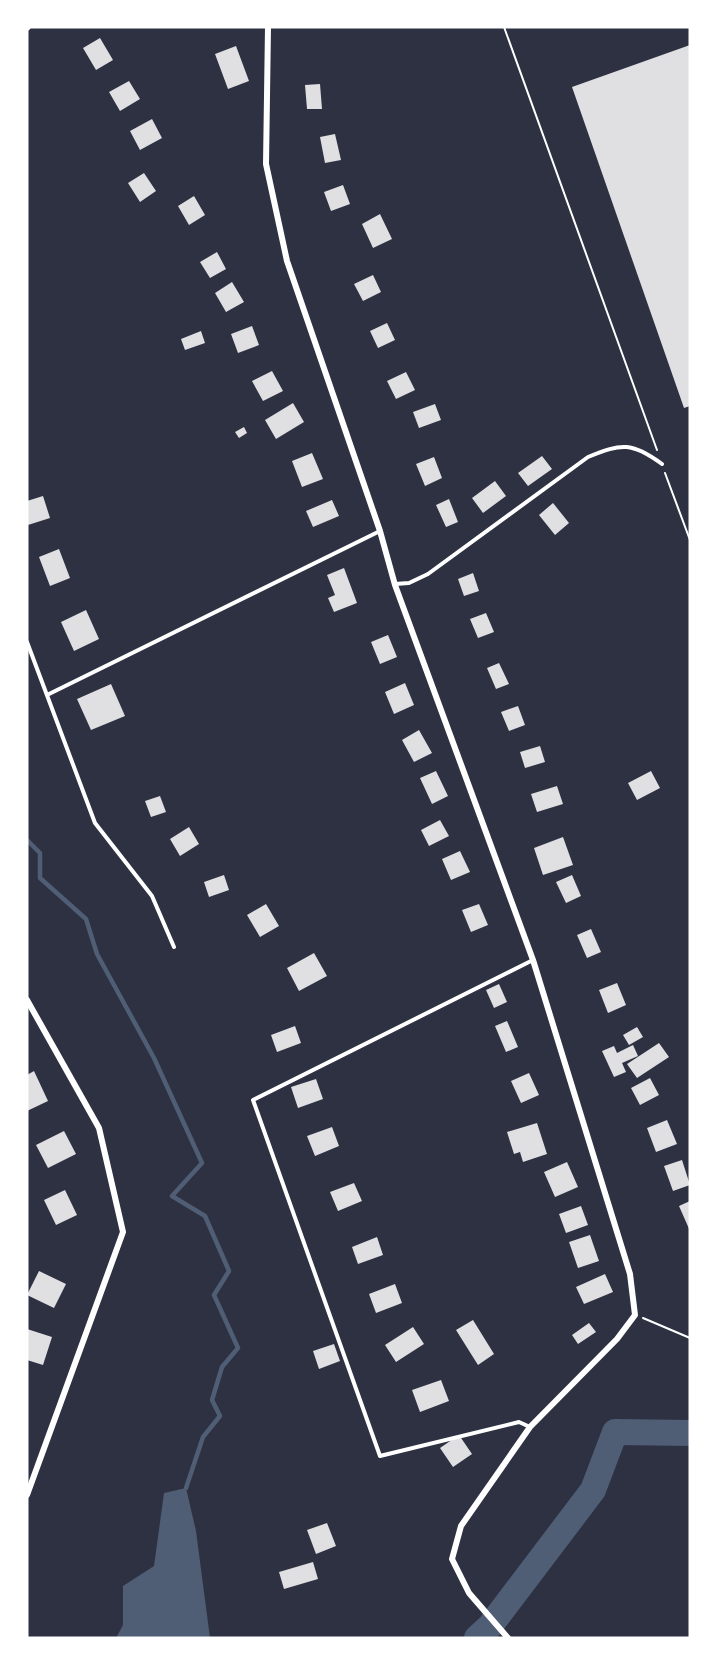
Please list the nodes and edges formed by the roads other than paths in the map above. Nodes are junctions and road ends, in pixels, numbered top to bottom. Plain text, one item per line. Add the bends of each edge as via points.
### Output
1 (268, 27) edge
2 (662, 464) road end
3 (380, 531) junction
4 (395, 585) junction
5 (27, 642) edge
6 (47, 695) junction
7 (174, 947) dead end
8 (533, 960) junction
9 (27, 1000) edge
10 (530, 1427) junction
11 (27, 1495) edge
12 (508, 1638) edge

1 - 3 street via 266,164 287,261
2 - 4 lane via 629,446 613,447 588,457 428,574
3 - 4 street
3 - 6 lane
4 - 8 street
5 - 6 lane
6 - 7 lane via 95,823 152,896
8 - 10 street via 630,1274 635,1315 617,1339
8 - 10 lane via 253,1100 380,1456 519,1422
9 - 11 street via 99,1128 123,1232
10 - 12 street via 461,1526 452,1559 469,1593

